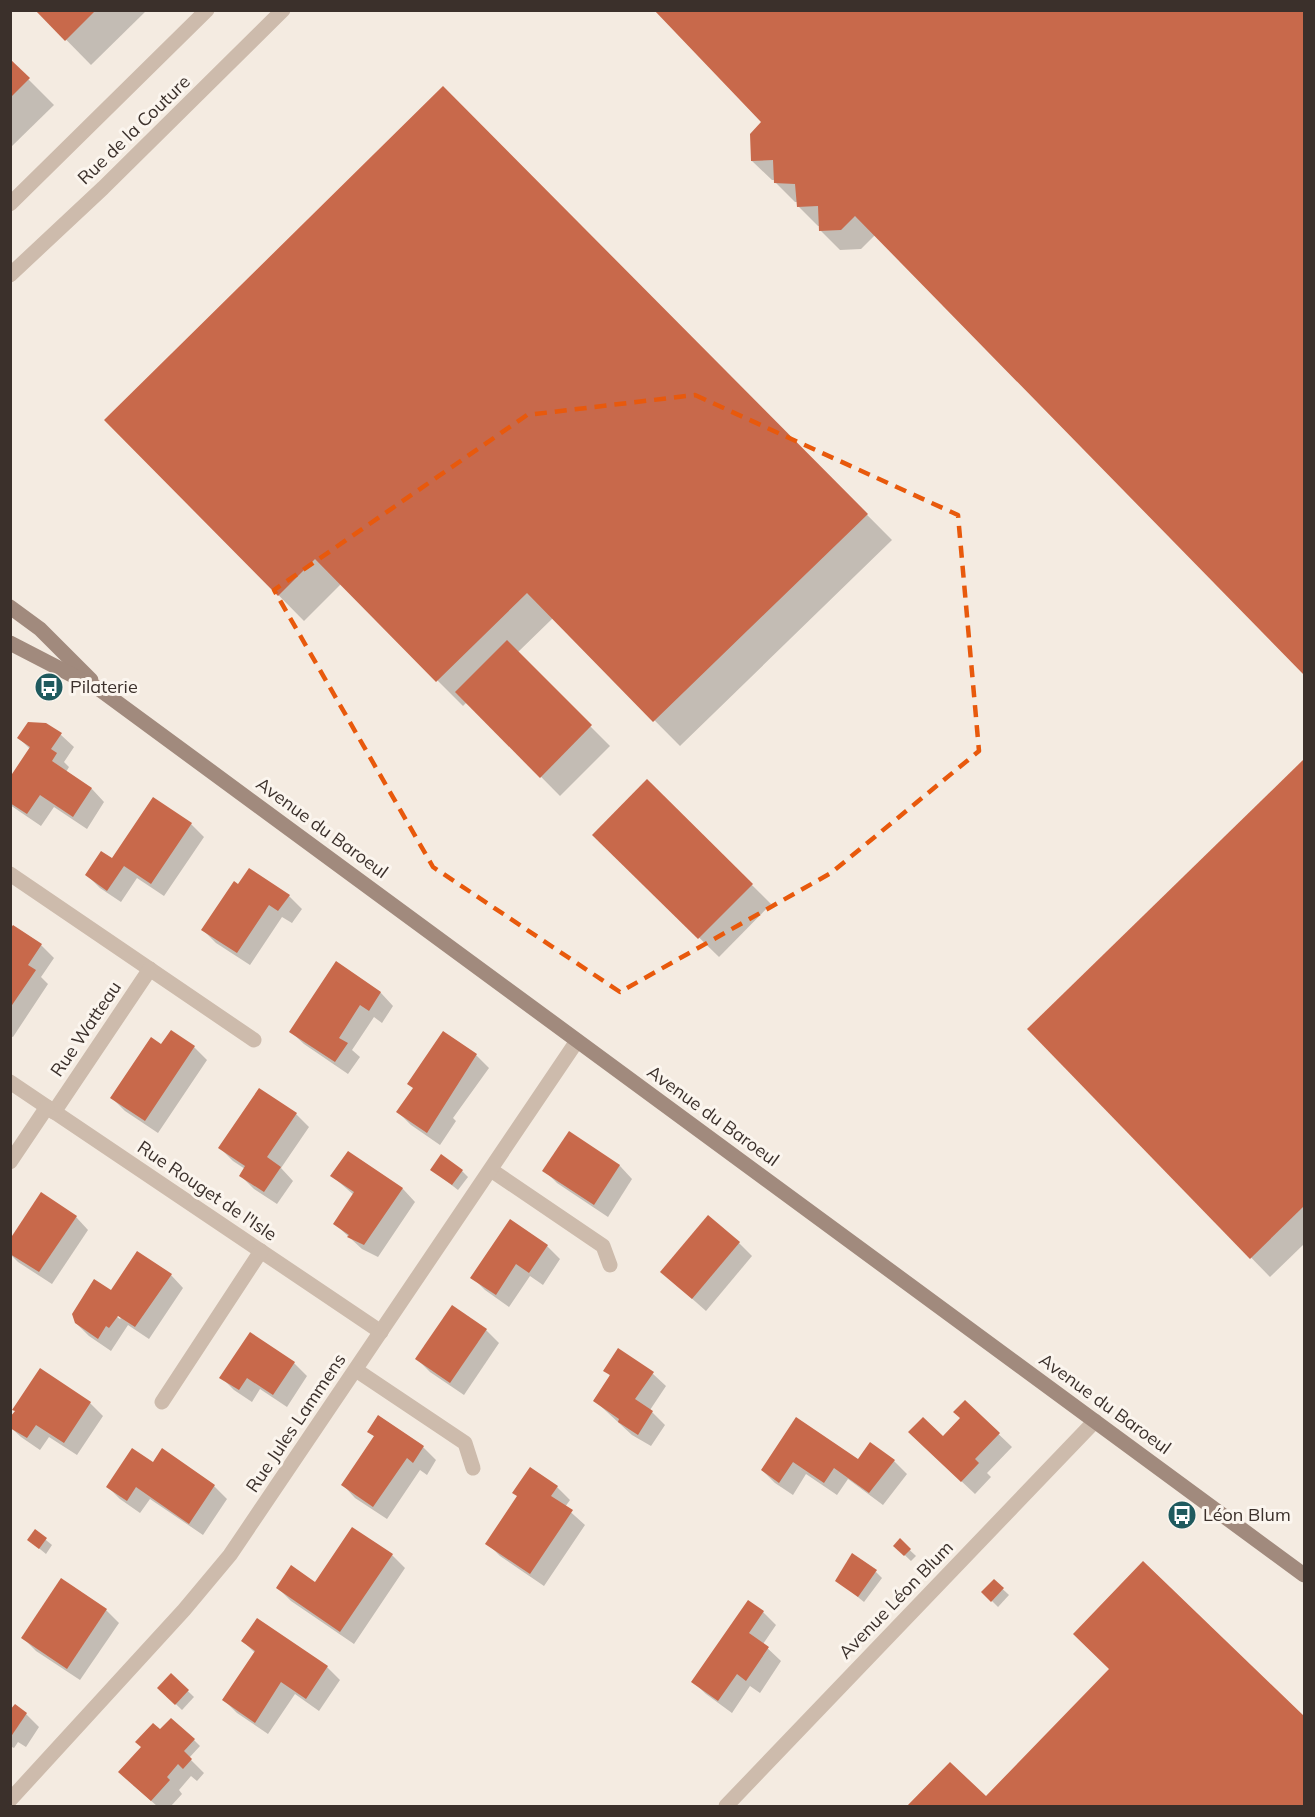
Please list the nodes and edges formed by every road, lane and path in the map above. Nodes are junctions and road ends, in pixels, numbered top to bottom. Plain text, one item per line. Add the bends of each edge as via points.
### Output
1 (207, 10) edge
2 (283, 10) edge
3 (10, 204) edge
4 (10, 275) edge
5 (10, 607) edge
6 (10, 643) edge
7 (99, 689) junction
8 (10, 874) edge
9 (150, 969) junction
10 (254, 1040) dead end
11 (577, 1041) junction
12 (10, 1082) edge
13 (51, 1109) junction
14 (10, 1162) edge
15 (491, 1170) junction
16 (261, 1251) junction
17 (610, 1265) dead end
18 (381, 1332) junction
19 (356, 1370) junction
20 (162, 1402) dead end
21 (1095, 1421) junction
22 (473, 1468) dead end
23 (1305, 1575) edge
24 (10, 1800) edge
25 (726, 1806) edge

1 - 3 street, Rue de la Couture
2 - 4 street, Rue de la Couture
5 - 7 main road, Avenue du Baroeul via 53,641
6 - 7 main road, Avenue du Baroeul
7 - 11 main road, Avenue du Baroeul
8 - 9 street
9 - 10 street
9 - 13 street, Rue Watteau
11 - 15 street, Rue Jules Lammens
11 - 21 main road, Avenue du Baroeul
12 - 13 street, Rue Rouget de l'Isle
13 - 14 street, Rue Watteau
13 - 16 street, Rue Rouget de l'Isle
15 - 17 street via 603,1246
15 - 18 street, Rue Jules Lammens
16 - 18 street, Rue Rouget de l'Isle
16 - 20 street
18 - 19 street, Rue Jules Lammens
19 - 22 street via 465,1443
19 - 24 street, Rue Jules Lammens via 213,1577
21 - 23 main road, Avenue du Baroeul
21 - 25 street, Avenue Léon Blum

